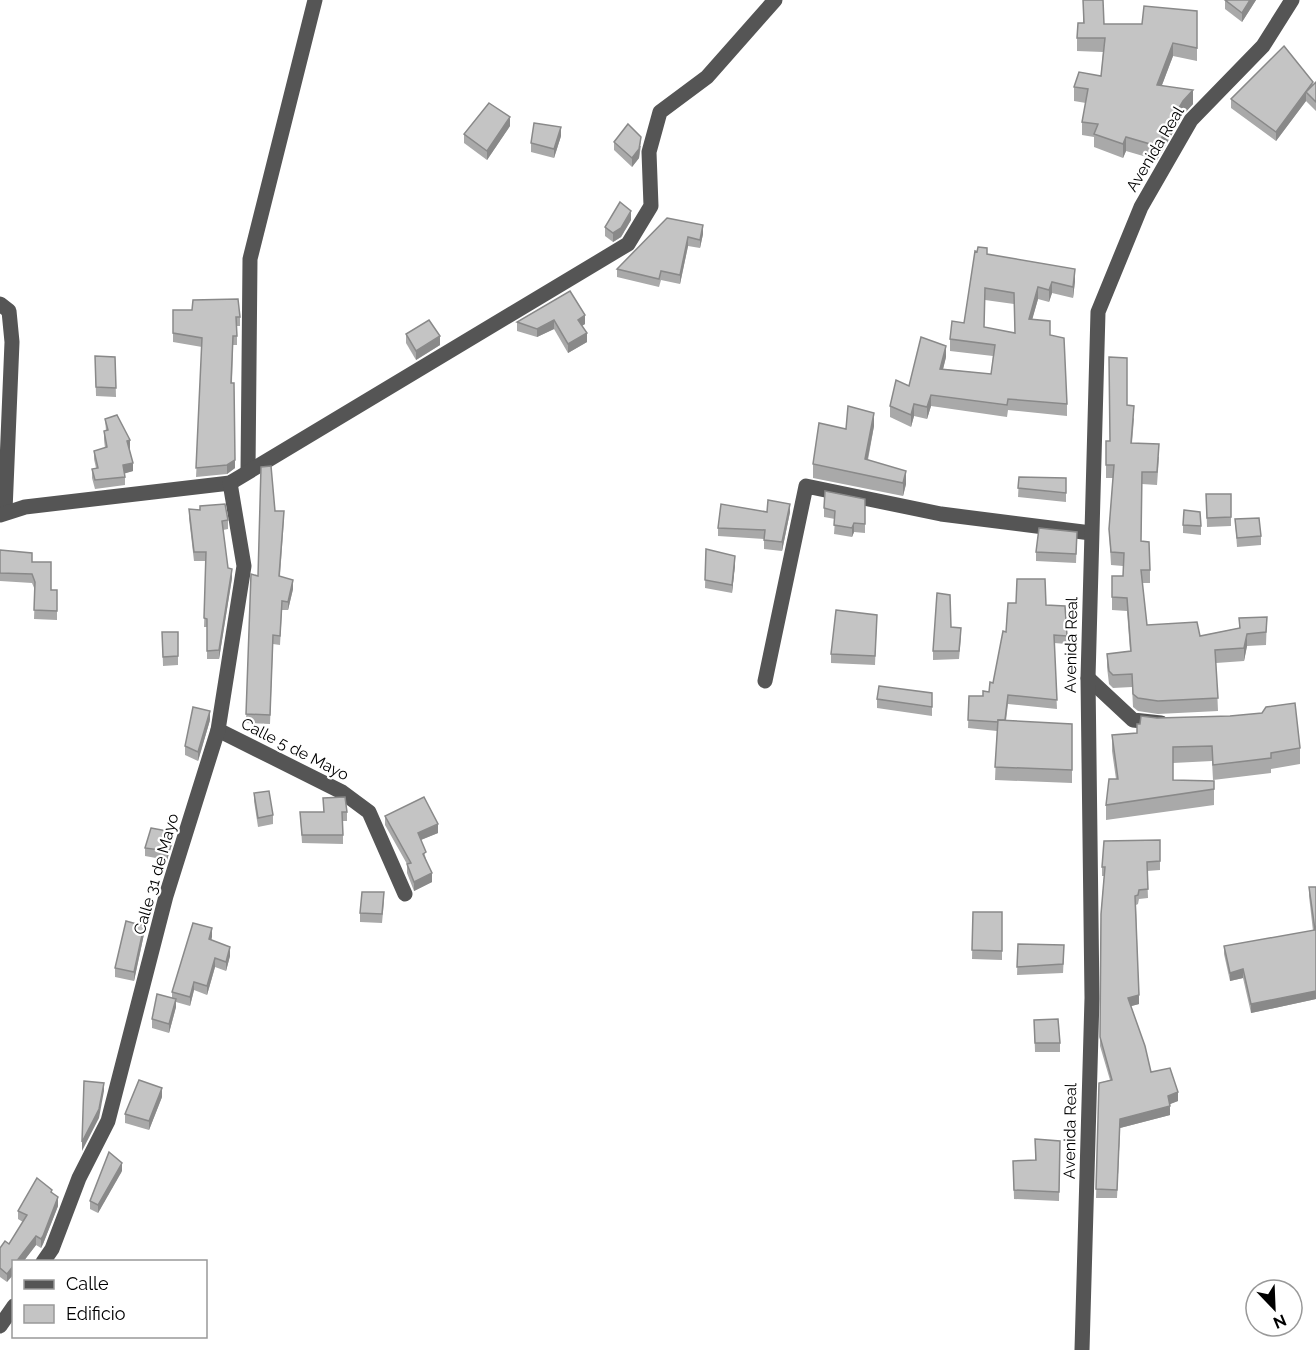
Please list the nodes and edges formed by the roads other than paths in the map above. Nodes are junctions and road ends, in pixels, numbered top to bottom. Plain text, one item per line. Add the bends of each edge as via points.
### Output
1 (315, 0) edge
2 (775, 0) edge
3 (1292, 0) edge
4 (0, 304) edge
5 (248, 471) junction
6 (230, 483) junction
7 (3, 513) edge
8 (1091, 533) junction
9 (1088, 678) junction
10 (765, 681) dead end
11 (1180, 723) edge
12 (218, 730) junction
13 (405, 894) dead end
14 (45, 1260) edge
15 (12, 1309) edge
16 (0, 1326) edge
17 (1082, 1350) edge

1 - 5 street via 250,259
2 - 5 street via 707,77 660,112 649,152 651,206 628,244
3 - 8 street, Avenida Real via 1263,45 1191,120 1141,207 1098,312
4 - 7 street via 9,311 12,342
5 - 6 street
6 - 7 street
6 - 12 street, Calle 31 de Mayo via 244,566
8 - 9 street, Avenida Real
8 - 10 street via 941,514 806,486
9 - 11 street via 1133,720
9 - 17 street, Avenida Real via 1092,998
12 - 13 street, Calle 5 de Mayo via 342,792 369,812
12 - 14 street, Calle 31 de Mayo via 166,896 108,1122 79,1178
15 - 16 street

